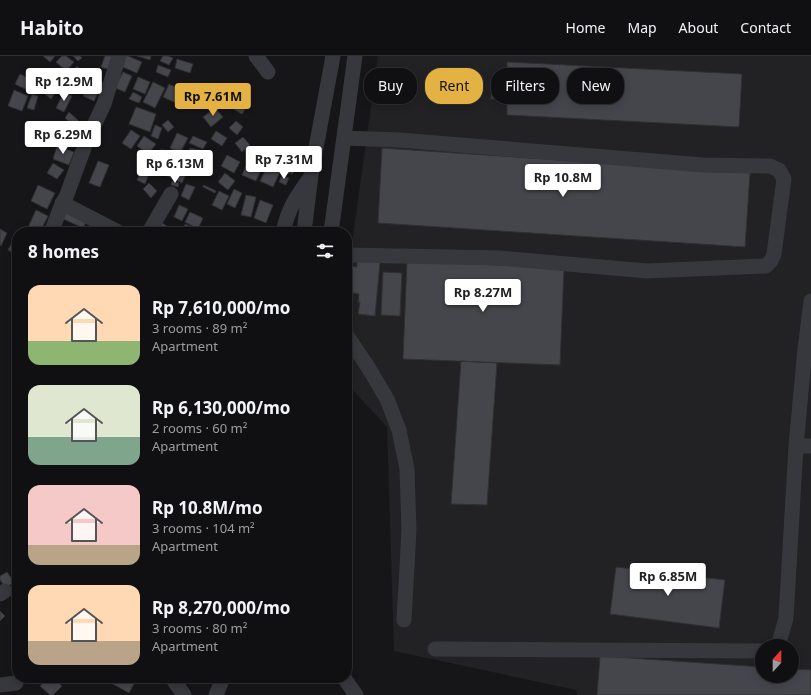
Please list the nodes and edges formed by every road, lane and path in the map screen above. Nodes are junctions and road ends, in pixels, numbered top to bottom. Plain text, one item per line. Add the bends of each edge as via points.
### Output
1 (119, 56) edge
2 (256, 56) edge
3 (333, 56) edge
4 (355, 56) edge
5 (268, 72) dead end
6 (344, 138) junction
7 (311, 175) junction
8 (171, 194) dead end
9 (62, 203) junction
10 (53, 227) edge
11 (108, 227) edge
12 (152, 227) edge
13 (284, 227) edge
14 (305, 227) edge
15 (332, 227) edge
16 (352, 255) edge
17 (811, 301) edge
18 (352, 343) edge
19 (796, 446) junction
20 (811, 446) edge
21 (404, 620) dead end
22 (780, 639) edge
23 (435, 649) dead end
24 (755, 651) edge
25 (16, 683) dead end
26 (176, 683) edge
27 (221, 683) edge
28 (348, 683) edge
29 (0, 685) edge
30 (184, 695) edge
31 (216, 695) edge
32 (356, 695) edge

1 - 9 street via 104,104
2 - 5 street
3 - 7 street
4 - 6 street
6 - 15 street
6 - 16 street via 399,140 703,165 770,166 779,170 784,179 774,254 766,266 648,271 499,258
7 - 13 street via 292,204
7 - 14 street
8 - 12 street
9 - 10 street
9 - 11 street
17 - 19 street
18 - 21 street via 387,399 399,430 407,469 409,530
19 - 20 street
19 - 22 street via 786,618
23 - 24 street
25 - 29 street
26 - 30 street
27 - 31 street
28 - 32 street

